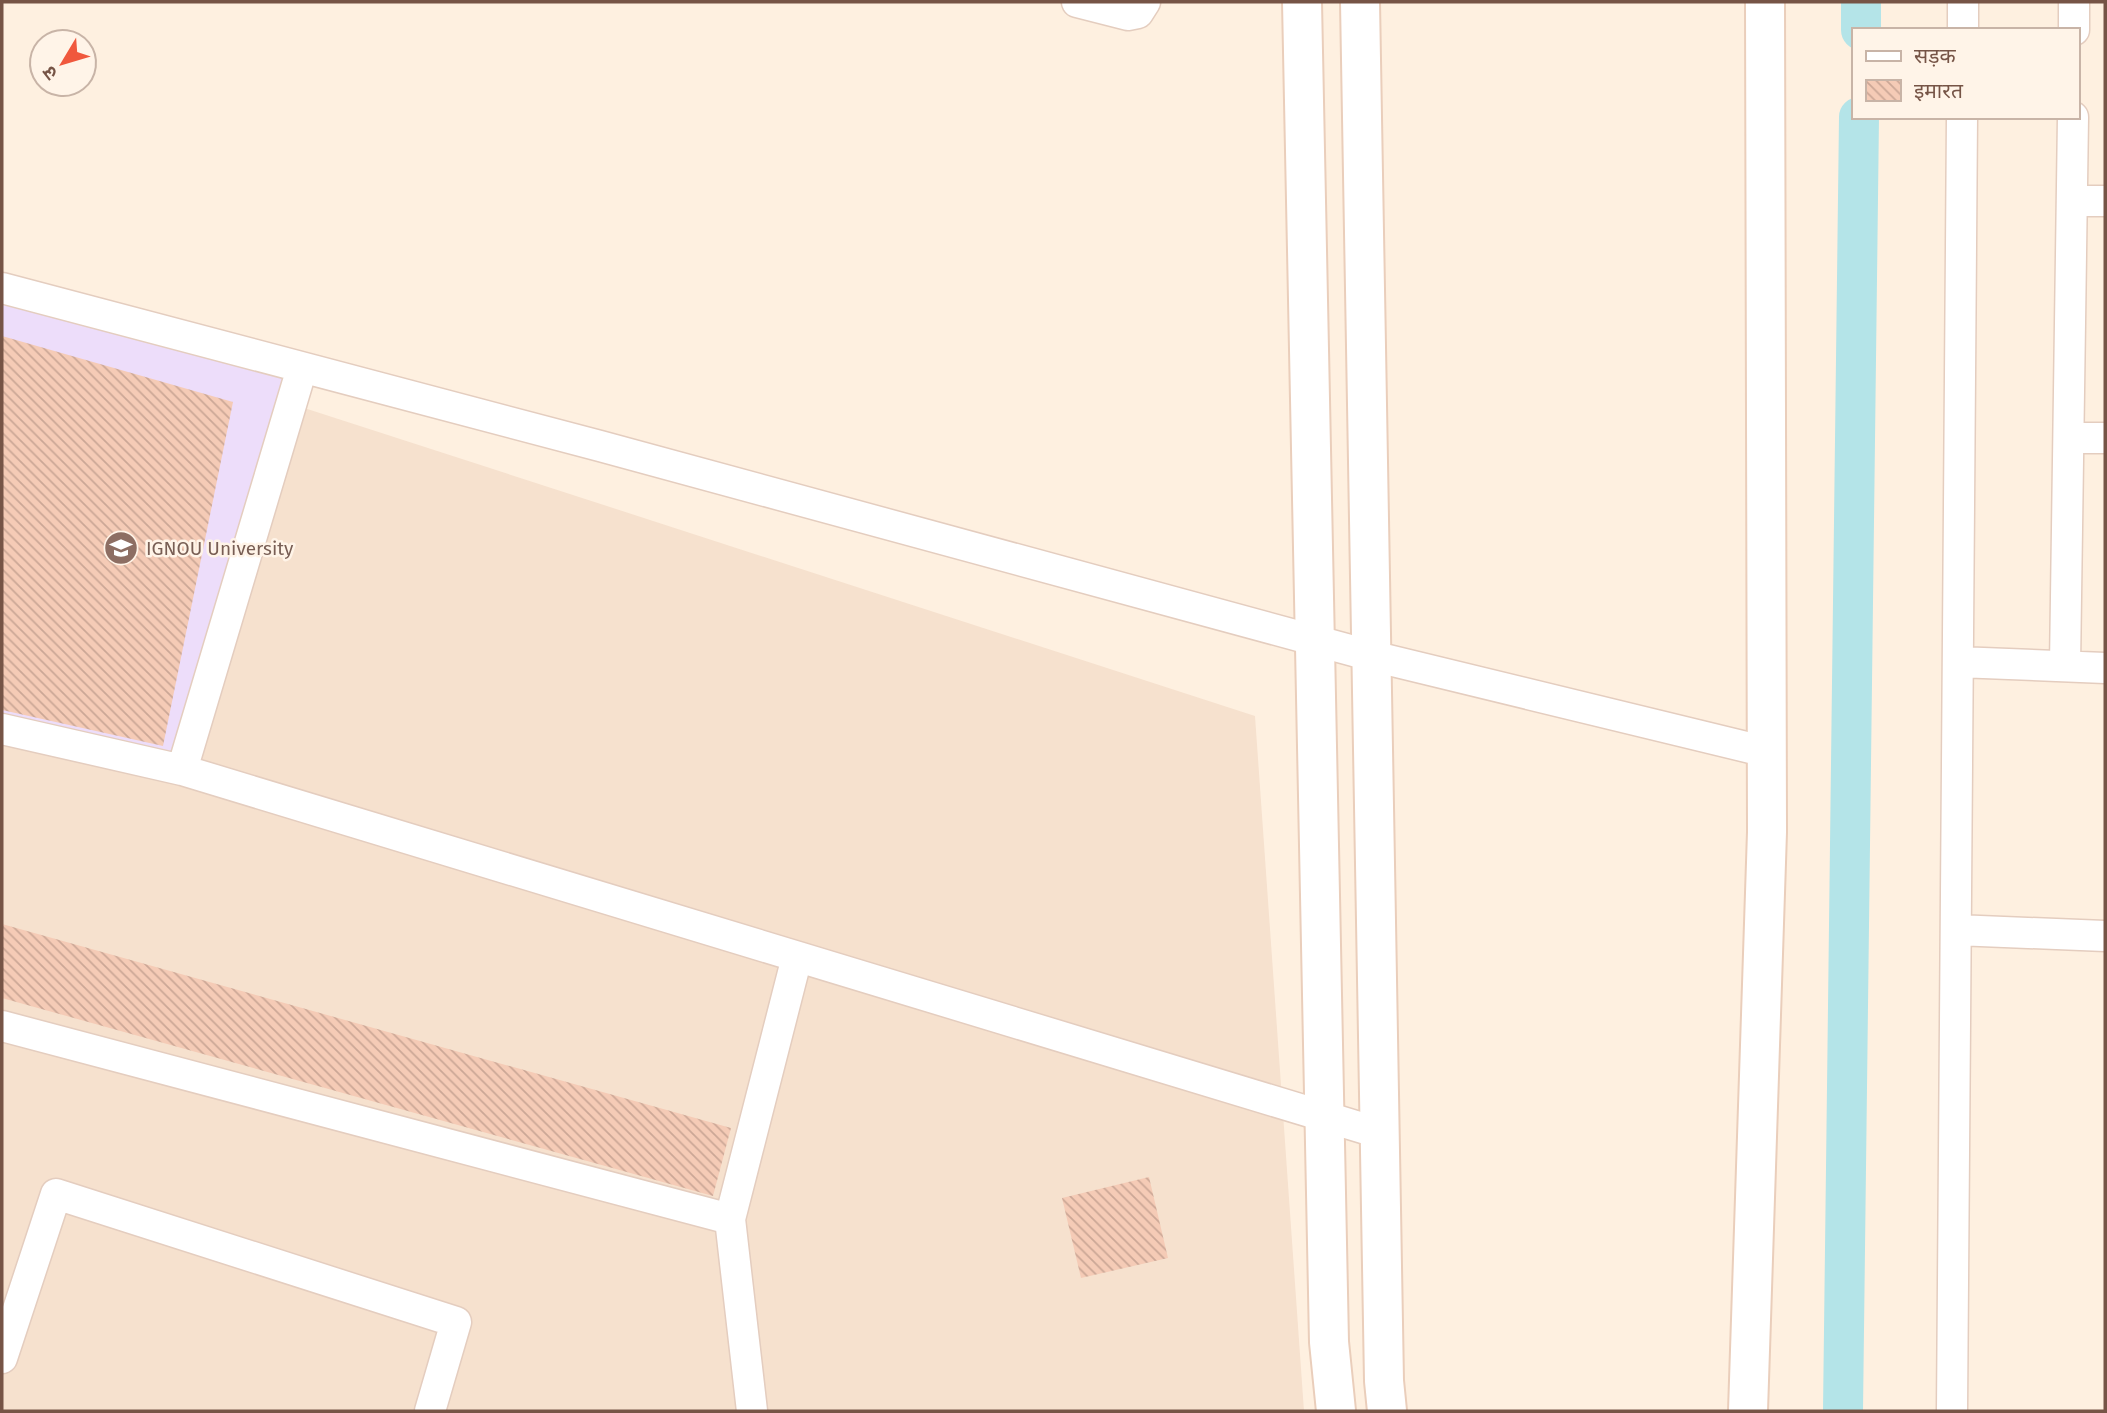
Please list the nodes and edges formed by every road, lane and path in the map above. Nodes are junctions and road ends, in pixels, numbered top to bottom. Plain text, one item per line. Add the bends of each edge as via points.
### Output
1 (1077, 2) edge
2 (1145, 2) edge
3 (1302, 2) edge
4 (1360, 2) edge
5 (1765, 2) edge
6 (1963, 2) edge
7 (2074, 2) edge
8 (1963, 28) edge
9 (2074, 28) edge
10 (1962, 119) edge
11 (2073, 119) edge
12 (2072, 201) junction
13 (2105, 201) edge
14 (2, 288) edge
15 (302, 368) junction
16 (2068, 438) junction
17 (2105, 438) edge
18 (1315, 640) junction
19 (1372, 656) junction
20 (1958, 662) junction
21 (2065, 666) junction
22 (2105, 668) edge
23 (2, 729) edge
24 (1767, 752) junction
25 (181, 770) junction
26 (1956, 930) junction
27 (2105, 936) edge
28 (797, 957) junction
29 (2, 1026) edge
30 (1324, 1116) junction
31 (1379, 1133) junction
32 (730, 1219) junction
33 (2, 1358) edge
34 (430, 1411) edge
35 (752, 1411) edge
36 (1336, 1411) edge
37 (1387, 1411) edge
38 (1748, 1411) edge
39 (1952, 1411) edge

1 - 2 street via 1128,15 1138,13
3 - 18 street
4 - 19 street
5 - 24 street
6 - 8 street
7 - 9 street
10 - 20 street
11 - 12 street
12 - 13 street
12 - 16 street
14 - 15 street
15 - 18 street
15 - 25 street
16 - 17 street
16 - 21 street
18 - 19 street
18 - 30 street
19 - 24 street
19 - 31 street
20 - 21 street
20 - 26 street
21 - 22 street
23 - 25 street
24 - 38 street
25 - 28 street
26 - 27 street
26 - 39 street
28 - 30 street
28 - 32 street
29 - 32 street
30 - 31 street
30 - 36 street via 1329,1342
31 - 37 street
32 - 35 street
33 - 34 street via 56,1194 456,1322

